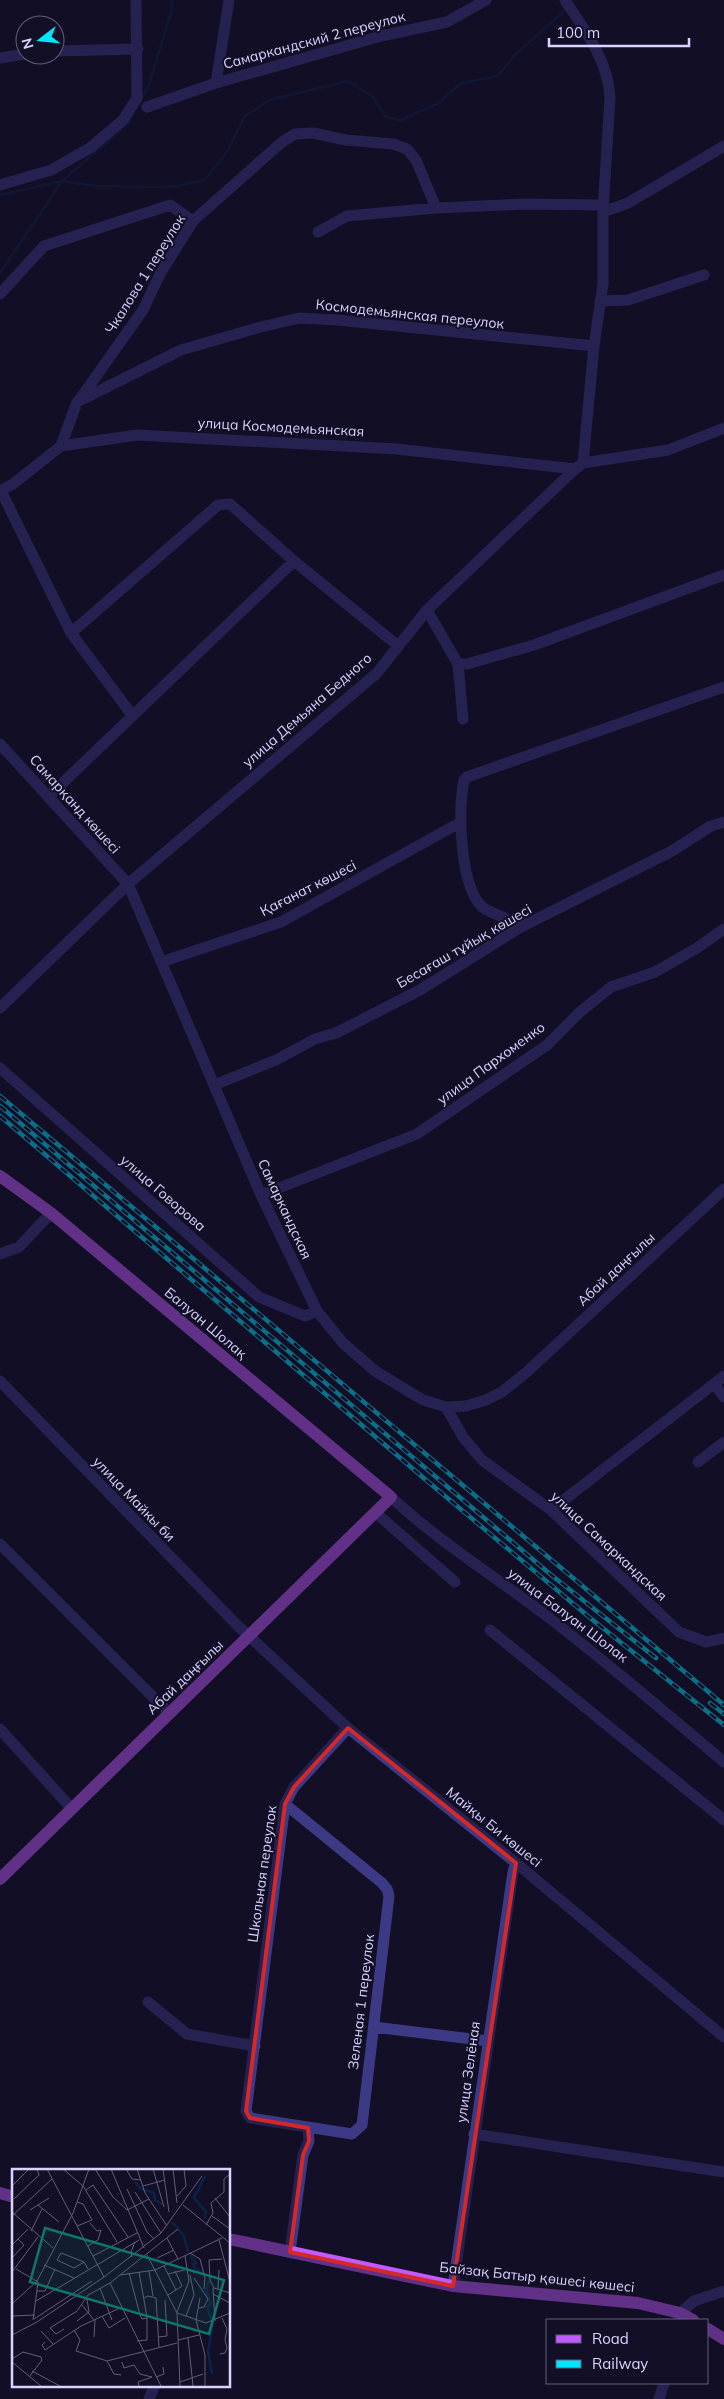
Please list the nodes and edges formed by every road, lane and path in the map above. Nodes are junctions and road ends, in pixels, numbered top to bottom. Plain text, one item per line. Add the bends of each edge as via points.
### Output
1 (136, 0) edge
2 (229, 0) edge
3 (486, 0) edge
4 (565, 0) edge
5 (138, 49) junction
6 (65, 51) edge
7 (15, 56) edge
8 (0, 58) edge
9 (216, 83) junction
10 (147, 107) dead end
11 (724, 146) edge
12 (0, 185) edge
13 (436, 208) junction
14 (603, 208) junction
15 (193, 221) junction
16 (318, 232) dead end
17 (704, 275) dead end
18 (0, 294) edge
19 (600, 302) junction
20 (594, 346) junction
21 (78, 402) junction
22 (724, 428) edge
23 (61, 446) junction
24 (579, 466) junction
25 (0, 491) edge
26 (294, 561) junction
27 (724, 575) edge
28 (427, 610) junction
29 (71, 634) junction
30 (397, 645) junction
31 (458, 664) junction
32 (724, 688) edge
33 (132, 715) junction
34 (463, 719) dead end
35 (0, 744) edge
36 (48, 797) junction
37 (461, 822) junction
38 (724, 822) edge
39 (128, 884) junction
40 (519, 928) junction
41 (724, 929) edge
42 (161, 962) junction
43 (0, 1008) edge
44 (0, 1068) edge
45 (214, 1085) junction
46 (0, 1176) edge
47 (724, 1189) edge
48 (261, 1195) junction
49 (51, 1214) junction
50 (0, 1254) edge
51 (317, 1311) junction
52 (528, 1372) joint
53 (724, 1376) edge
54 (0, 1382) edge
55 (714, 1384) junction
56 (724, 1397) edge
57 (446, 1407) junction
58 (724, 1442) edge
59 (698, 1462) dead end
60 (391, 1497) junction
61 (551, 1510) junction
62 (376, 1513) junction
63 (0, 1544) edge
64 (455, 1582) dead end
65 (490, 1630) dead end
66 (248, 1636) junction
67 (724, 1638) edge
68 (169, 1712) junction
69 (348, 1728) junction
70 (0, 1729) edge
71 (724, 1762) edge
72 (285, 1804) junction
73 (72, 1809) junction
74 (724, 1820) edge
75 (516, 1863) junction
76 (0, 1878) edge
77 (148, 2002) dead end
78 (374, 2026) junction
79 (724, 2038) edge
80 (488, 2041) junction
81 (255, 2046) junction
82 (246, 2111) joint
83 (308, 2128) junction
84 (474, 2134) junction
85 (724, 2172) edge
86 (230, 2239) edge
87 (290, 2252) junction
88 (453, 2286) junction
89 (724, 2291) edge
90 (679, 2316) edge
91 (709, 2330) edge
92 (724, 2339) edge
93 (664, 2384) edge
94 (155, 2386) edge
95 (149, 2399) edge
96 (660, 2399) edge

1 - 5 street
2 - 9 street
3 - 9 street, Самаркандский 2 переулок via 447,22 380,36
4 - 14 street via 594,45 609,82
5 - 6 street
5 - 12 street via 137,98 123,120 90,148 51,170
7 - 8 street
9 - 10 street, Самаркандский 2 переулок
11 - 14 street via 628,203
13 - 14 street via 524,204
13 - 15 street, Чкалова 1 переулок via 416,160 407,148 313,133 295,134 282,142
13 - 16 street via 346,216
14 - 19 street
15 - 18 street via 170,205 44,246
15 - 21 street, Чкалова 1 переулок via 160,274 143,310
17 - 19 street via 628,300
19 - 20 street
20 - 21 street, Космодемьянская переулок via 299,318 181,350
20 - 24 street
21 - 23 street
22 - 24 street via 668,450
23 - 24 street, улица Космодемьянская via 137,435 397,449
23 - 25 street
24 - 28 street, улица Демьяна Бедного
25 - 29 street
26 - 29 street via 230,504 218,505
26 - 30 street
26 - 33 street
27 - 31 street via 534,645
28 - 30 street, улица Демьяна Бедного
28 - 31 street
29 - 33 street
30 - 39 street, улица Демьяна Бедного via 377,674
31 - 34 street
32 - 37 street via 467,777 462,787
33 - 36 street
35 - 36 street, Самарқанд көшесі
36 - 39 street, Самарқанд көшесі
37 - 40 street via 465,864 477,901 487,912 504,917
37 - 42 street, Қағанат көшесі via 281,922
38 - 40 street, Бесағаш тұйық көшесі
39 - 42 street, Самаркандская
39 - 43 street, улица Демьяна Бедного
40 - 45 street, Бесағаш тұйық көшесі via 420,990 336,1033 315,1039 276,1060
41 - 48 street, улица Пархоменко via 655,972 611,987 547,1045 417,1134
42 - 45 street, Самаркандская
44 - 51 street, улица Говорова via 260,1297 305,1316
45 - 48 street, Самаркандская
46 - 49 main road, Балуан Шолақ
47 - 52 street, Абай даңғылы
48 - 51 street, Самаркандская
49 - 50 street via 19,1247
49 - 60 main road, Балуан Шолақ
51 - 57 street, Самаркандская via 343,1343 375,1371 423,1400
52 - 57 street, Самаркандская via 486,1400
53 - 55 street
54 - 66 street, улица Майкы би
55 - 56 street
55 - 61 street
57 - 61 street, улица Самаркандская via 463,1437 482,1460
58 - 59 street
60 - 62 main road, Абай даңғылы
60 - 71 street, улица Балуан Шолак via 417,1521 616,1670
61 - 67 street, улица Самаркандская via 679,1632 706,1642
62 - 64 street
62 - 66 main road, Абай даңғылы
63 - 68 street
65 - 74 street
66 - 68 main road, Абай даңғылы
66 - 69 street, Майқы Би көшесі
68 - 73 main road, Абай даңғылы
69 - 72 street, Школьная переулок via 294,1787
69 - 75 street, Майқы Би көшесі
70 - 73 street
72 - 78 street, Зеленая 1 переулок via 387,1889 389,1896
72 - 81 street, Школьная переулок
73 - 76 main road, Абай даңғылы
75 - 79 street, Майқы Би көшесі
75 - 80 street, улица Зелёная
77 - 81 street via 187,2034
78 - 80 street
78 - 83 street, Зеленая 1 переулок via 360,2128 352,2134
80 - 84 street, улица Зелёная
81 - 82 street, Школьная переулок
82 - 83 street, Зеленая 1 переулок via 250,2118
83 - 87 street via 309,2141 303,2155
84 - 85 street
84 - 88 street, улица Зелёная
86 - 87 main road, Байзақ Батыр қөшесі көшесі
87 - 88 main road, Байзақ Батыр қөшесі көшесі
88 - 90 main road, Байзақ Батыр қөшесі көшесі via 638,2303
89 - 90 street via 694,2301
91 - 92 main road
93 - 96 street
94 - 95 street

